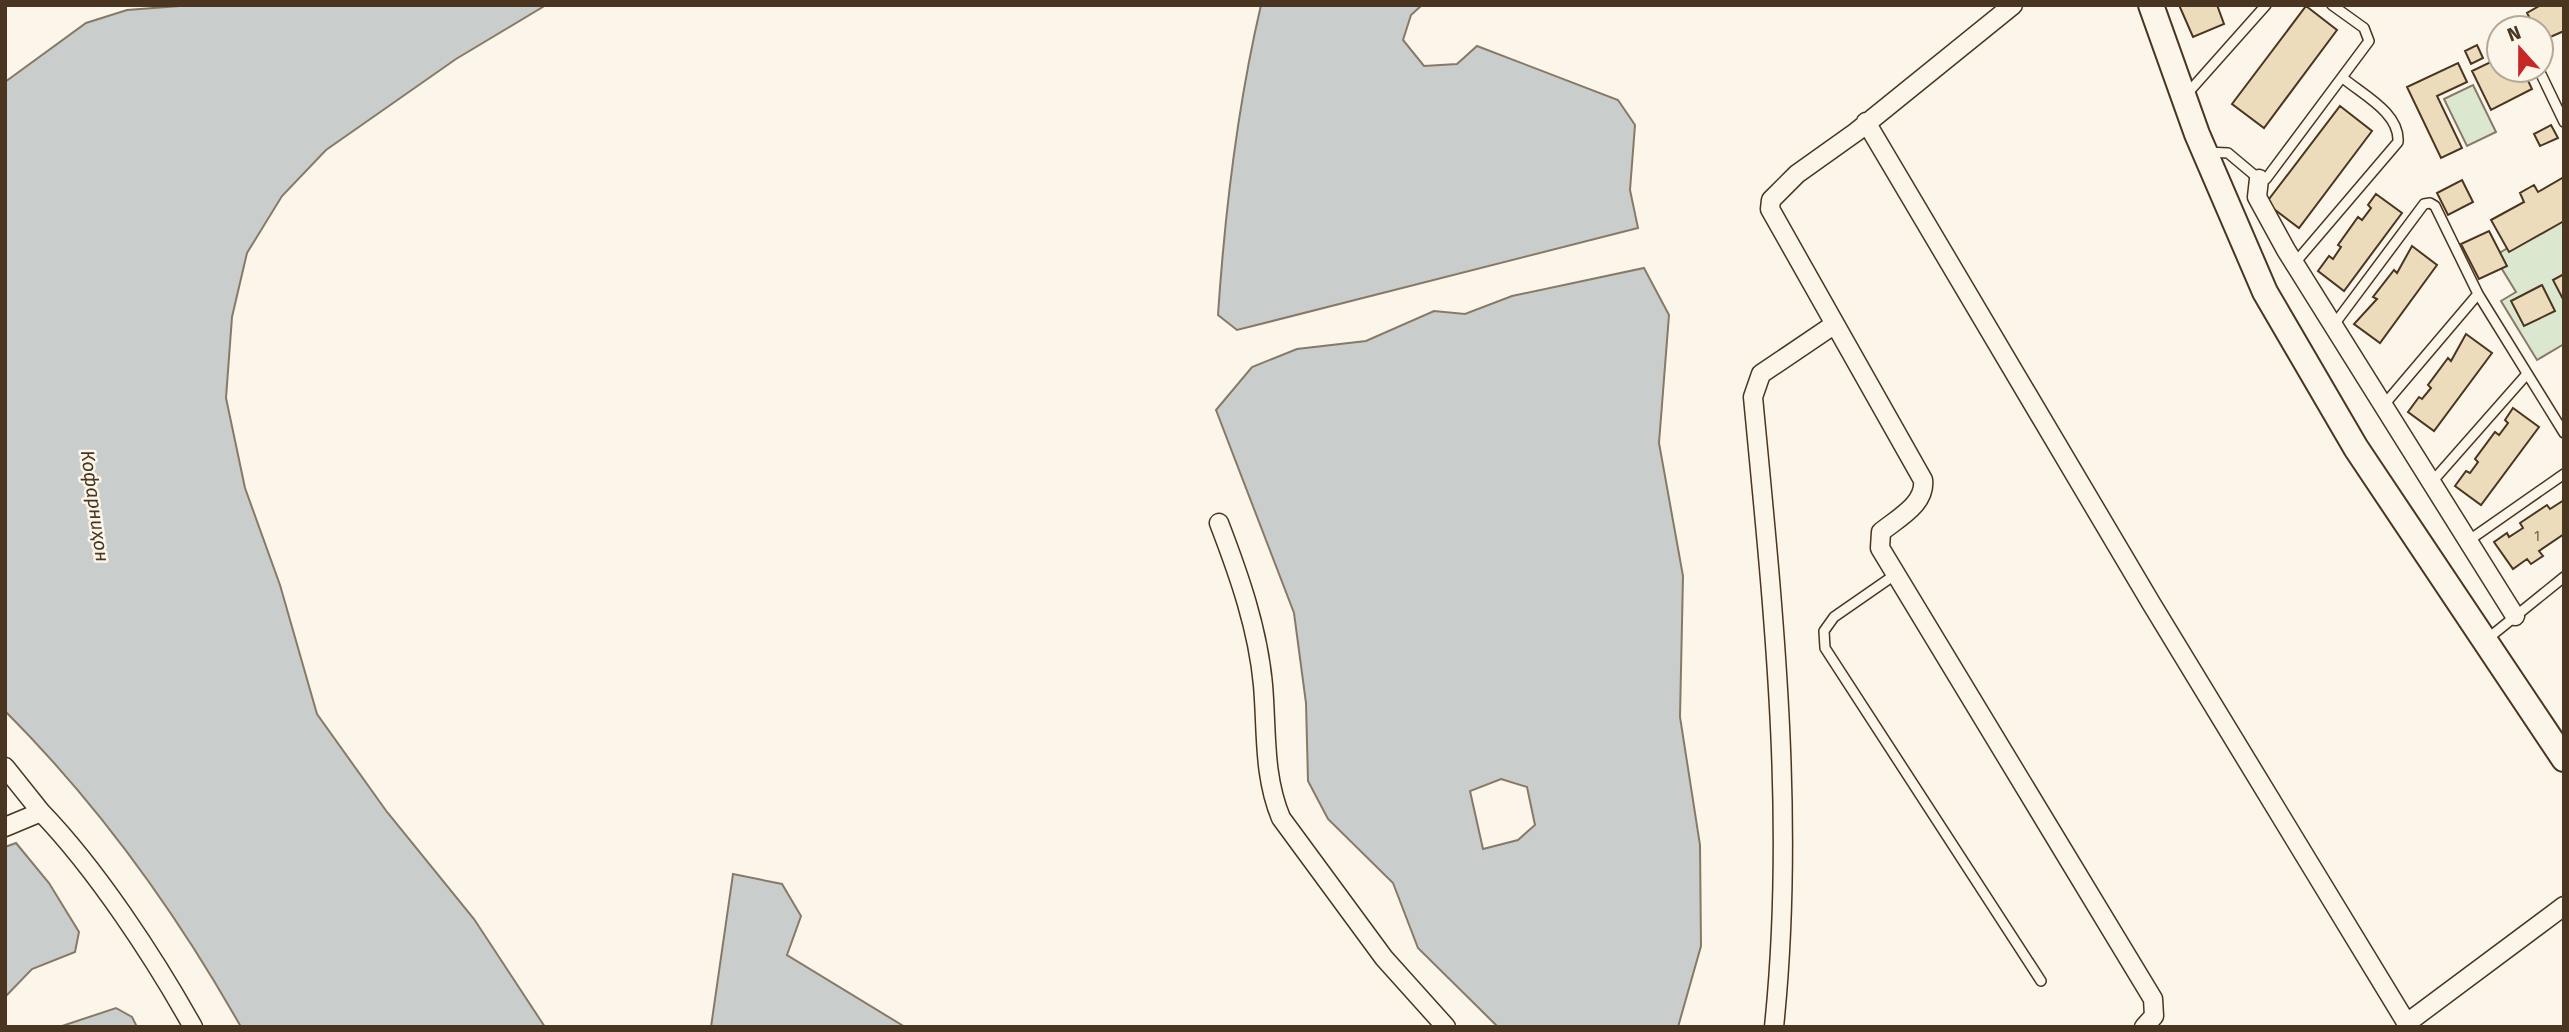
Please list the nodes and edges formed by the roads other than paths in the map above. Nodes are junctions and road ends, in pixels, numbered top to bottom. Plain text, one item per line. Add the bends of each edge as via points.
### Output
1 (2013, 5) edge
2 (2151, 5) edge
3 (2266, 5) edge
4 (2332, 5) edge
5 (2343, 78) junction
6 (2546, 84) edge
7 (2185, 97) junction
8 (1867, 122) junction
9 (2564, 122) edge
10 (2205, 152) junction
11 (2259, 179) junction
12 (2294, 264) junction
13 (2479, 294) junction
14 (1835, 324) junction
15 (2333, 326) junction
16 (2527, 374) junction
17 (2383, 406) junction
18 (2564, 433) edge
19 (2564, 474) edge
20 (2431, 483) junction
21 (1219, 523) dead end
22 (2467, 541) junction
23 (1896, 575) junction
24 (2564, 577) edge
25 (2515, 616) junction
26 (2484, 641) junction
27 (2564, 759) edge
28 (5, 767) edge
29 (41, 812) junction
30 (5, 827) edge
31 (2564, 906) edge
32 (2041, 981) dead end
33 (2408, 1025) edge
34 (193, 1027) edge
35 (1446, 1027) edge
36 (1774, 1027) edge
37 (2144, 1027) edge

1 - 8 street
2 - 7 main road
3 - 7 lane
4 - 5 lane via 2364,28 2369,41
5 - 11 lane via 2266,179
5 - 12 lane via 2391,117 2398,142
6 - 9 lane
7 - 10 main road
8 - 14 street via 1797,174 1771,200 1773,218
8 - 33 street via 2151,603
10 - 11 lane via 2228,153
10 - 26 main road via 2265,292 2356,448
11 - 12 street via 2257,197
12 - 15 street
13 - 15 lane via 2435,206 2424,204
13 - 16 lane
13 - 17 lane
14 - 23 street via 1923,480 1920,500 1881,532 1880,548
14 - 36 street via 1761,374 1753,397 1774,610 1784,789
15 - 17 street
16 - 18 lane
16 - 20 lane
17 - 20 street
19 - 22 lane
20 - 22 street
21 - 35 street via 1255,634 1271,794 1281,818 1384,958
22 - 25 street
23 - 32 lane via 1835,617 1824,631 1825,648
23 - 37 street via 2153,999 2154,1016
24 - 25 lane
25 - 26 lane
26 - 27 main road
28 - 29 street
29 - 30 street
29 - 34 street via 72,844
31 - 33 street

